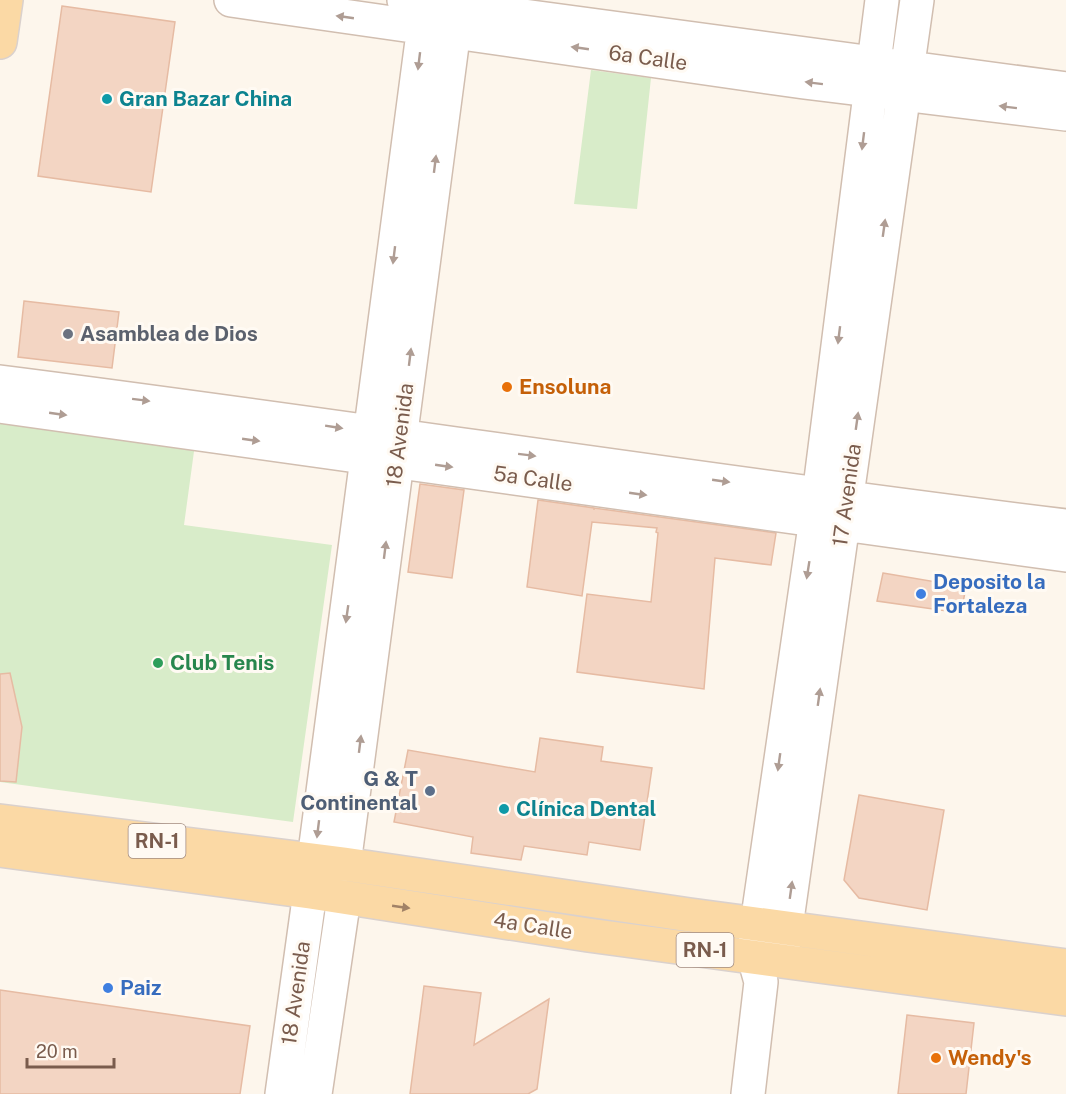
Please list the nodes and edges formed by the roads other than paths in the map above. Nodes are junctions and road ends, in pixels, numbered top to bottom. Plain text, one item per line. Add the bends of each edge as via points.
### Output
1 (6, 0) edge
2 (231, 0) edge
3 (882, 0) edge
4 (917, 0) edge
5 (433, 14) edge
6 (0, 42) edge
7 (872, 76) junction
8 (905, 81) junction
9 (1066, 89) edge
10 (1066, 114) edge
11 (0, 382) edge
12 (0, 406) edge
13 (384, 447) junction
14 (831, 509) junction
15 (1066, 526) edge
16 (1066, 555) edge
17 (0, 822) edge
18 (0, 850) edge
19 (323, 872) junction
20 (344, 898) junction
21 (772, 925) junction
22 (765, 966) junction
23 (1066, 966) edge
24 (1066, 999) edge
25 (282, 1094) edge
26 (315, 1094) edge
27 (748, 1094) edge

1 - 6 main road
5 -> 2 street, 6a Calle
3 - 7 street, 17 Avenida
4 - 8 street, 17 Avenida
7 -> 5 street, 6a Calle
5 - 13 street, 18 Avenida
7 - 8 street, 6a Calle
7 -> 14 street, 17 Avenida
8 - 9 street, 6a Calle
10 -> 8 street, 6a Calle
14 -> 8 street, 17 Avenida
11 -> 13 street, 5a Calle via 251,413
12 -> 13 street, 5a Calle
13 -> 14 street, 5a Calle
13 - 19 street, 18 Avenida
14 - 15 street, 5a Calle
14 - 16 street, 5a Calle
14 - 21 street, 17 Avenida
17 - 19 main road, 4a Calle / RN-1
18 - 19 main road, 4a Calle / RN-1
19 - 20 main road, 4a Calle / RN-1
19 - 21 main road, 4a Calle / RN-1
19 - 25 street, 18 Avenida
20 -> 22 main road, 4a Calle / RN-1
20 - 26 street, 18 Avenida
21 - 22 street, 17 Avenida
21 - 23 main road, 4a Calle / RN-1
22 - 24 main road, 4a Calle / RN-1
22 - 27 street, 17 Avenida

